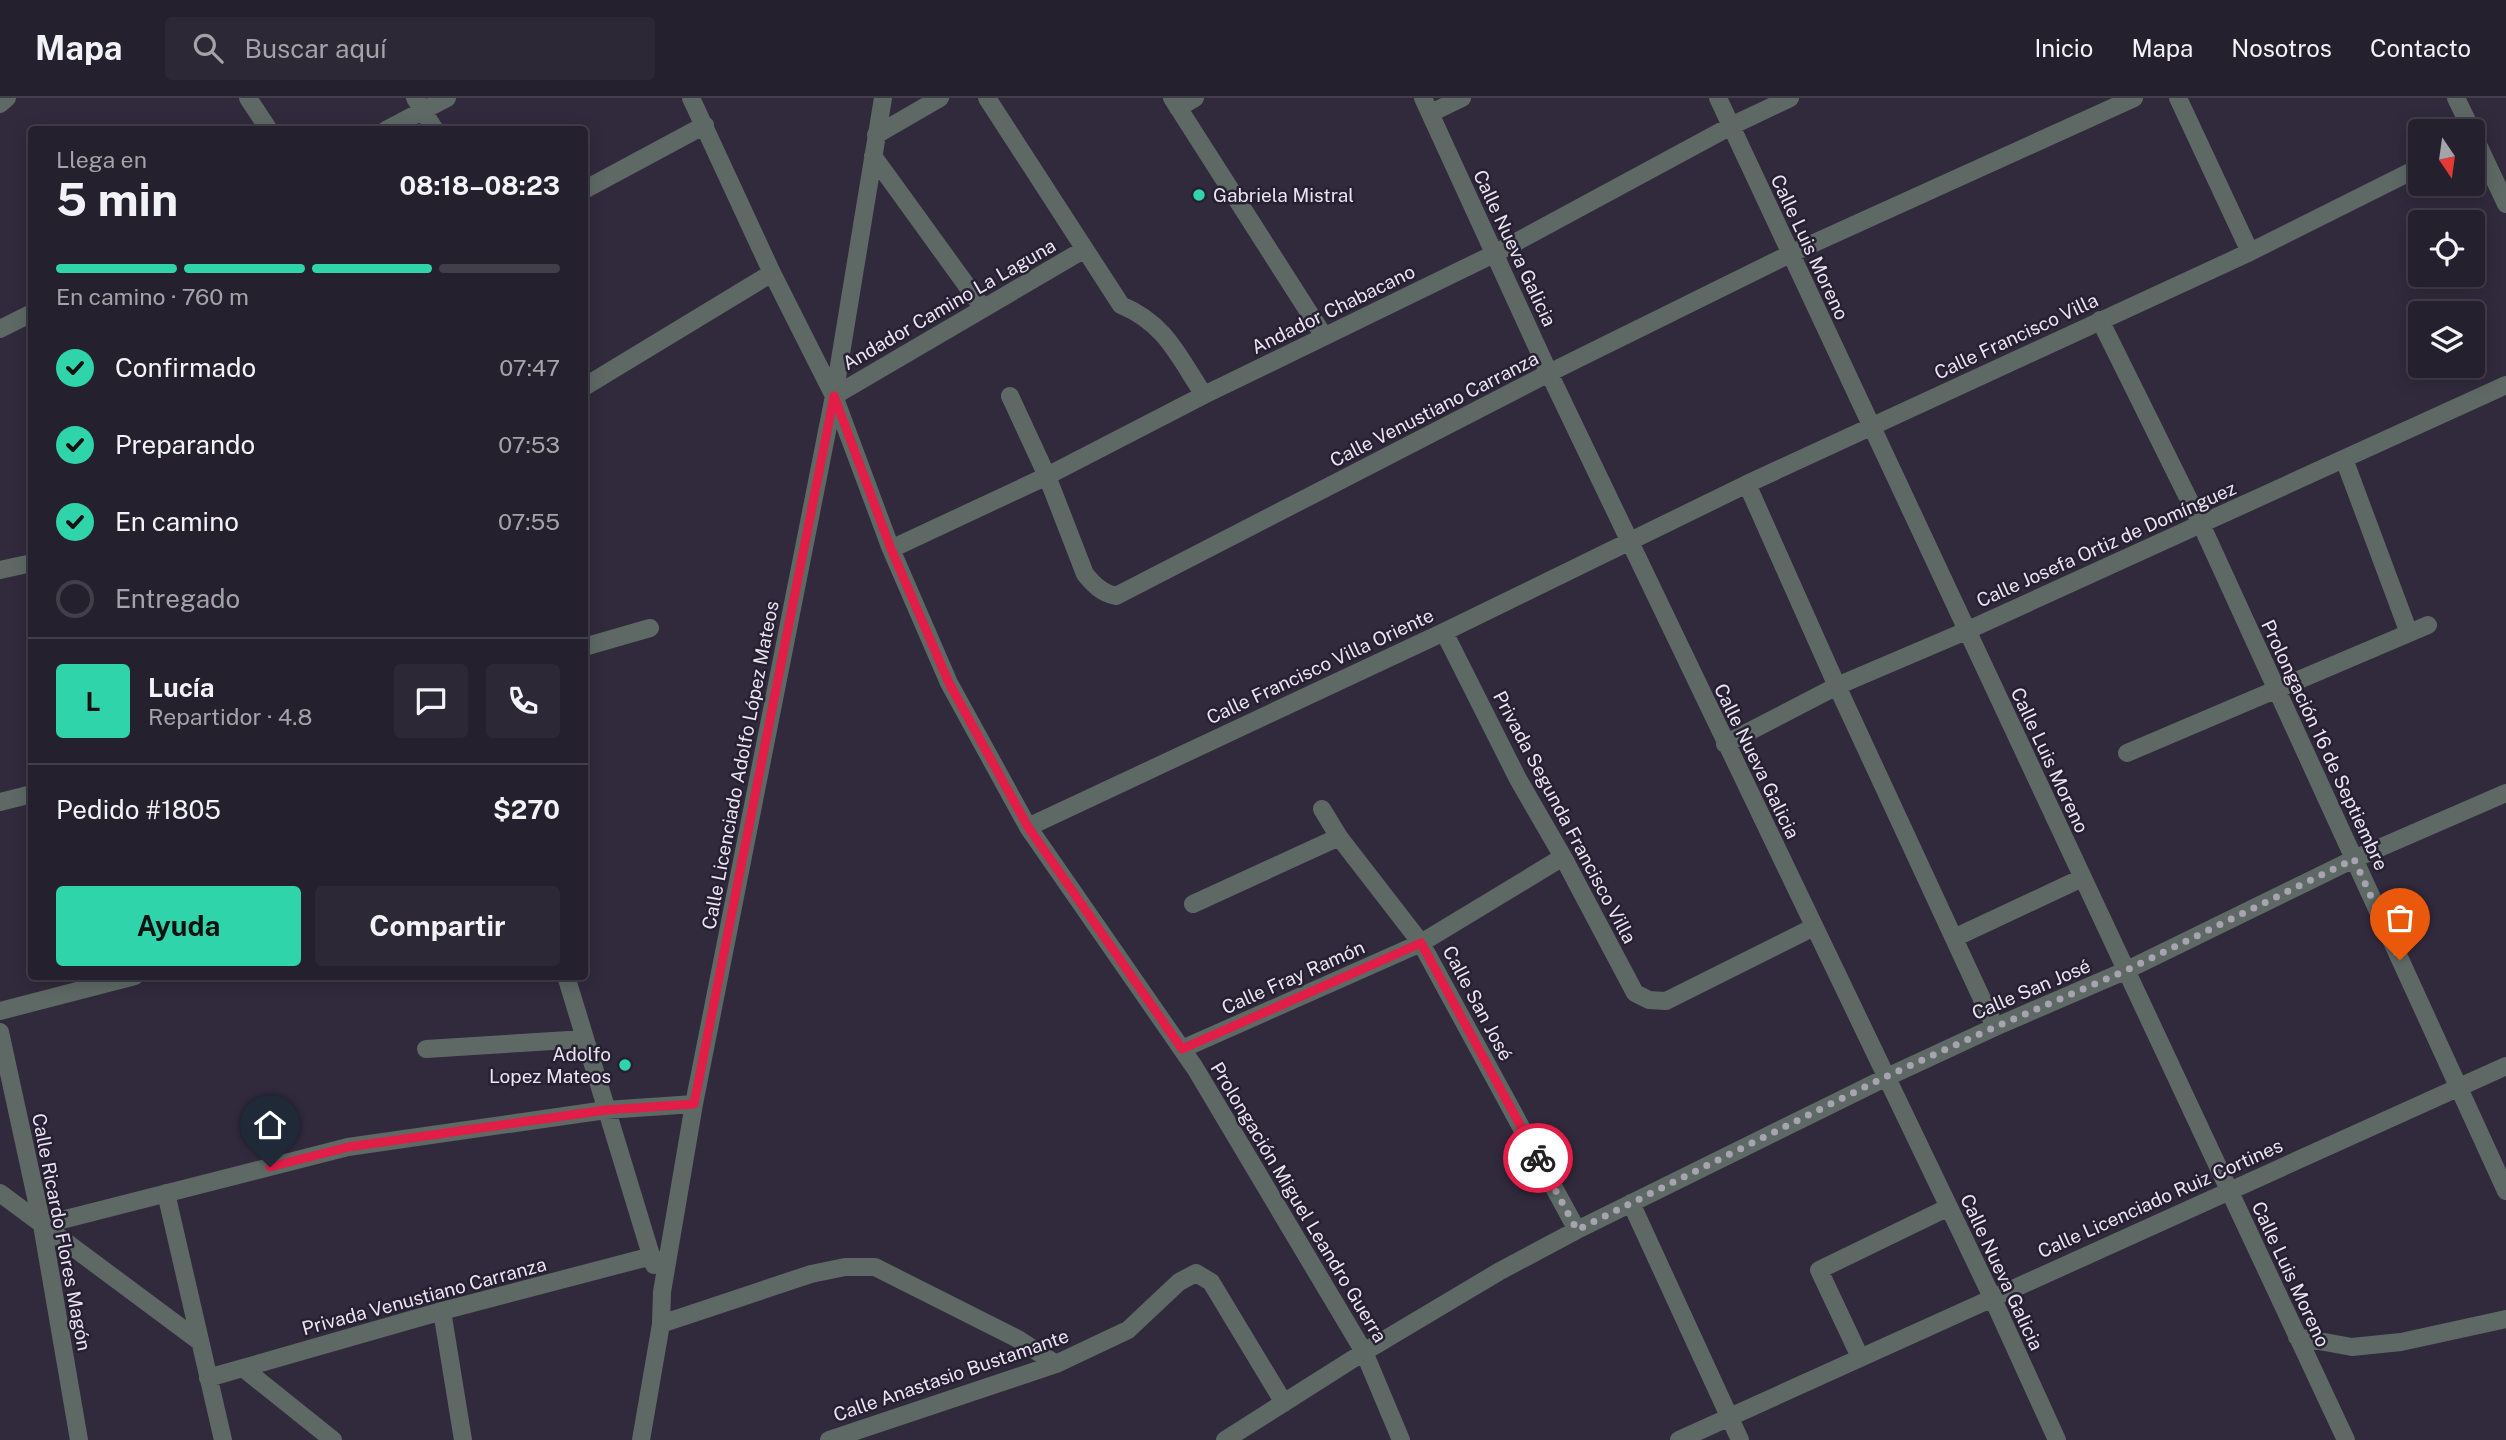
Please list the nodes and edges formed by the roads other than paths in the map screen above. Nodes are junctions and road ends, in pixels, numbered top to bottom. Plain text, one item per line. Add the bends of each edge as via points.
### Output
1 (7, 98) edge
2 (248, 98) edge
3 (447, 98) edge
4 (691, 98) edge
5 (883, 98) edge
6 (940, 98) edge
7 (987, 98) edge
8 (1195, 98) edge
9 (1462, 98) edge
10 (1718, 98) edge
11 (1790, 98) edge
12 (2134, 98) edge
13 (2178, 98) edge
14 (2456, 98) edge
15 (1175, 103) edge
16 (0, 104) edge
17 (419, 104) edge
18 (1427, 105) edge
19 (2465, 119) edge
20 (705, 125) junction
21 (266, 126) edge
22 (391, 126) edge
23 (433, 126) edge
24 (1731, 126) junction
25 (876, 135) junction
26 (873, 156) junction
27 (2485, 161) edge
28 (2408, 173) edge
29 (588, 188) edge
30 (2506, 204) edge
31 (1084, 249) junction
32 (2250, 252) junction
33 (1494, 254) junction
34 (1790, 254) junction
35 (772, 273) junction
36 (983, 308) junction
37 (28, 315) edge
38 (2100, 320) junction
39 (0, 329) edge
40 (1324, 337) junction
41 (1549, 373) junction
42 (588, 385) edge
43 (2506, 385) edge
44 (1204, 395) junction
45 (834, 396) junction
46 (1010, 396) dead end
47 (1871, 426) junction
48 (2344, 459) junction
49 (1047, 476) junction
50 (1747, 484) junction
51 (2201, 524) junction
52 (1630, 542) junction
53 (891, 549) junction
54 (28, 564) edge
55 (0, 570) edge
56 (2428, 625) dead end
57 (650, 628) dead end
58 (1966, 631) junction
59 (1444, 632) junction
60 (2409, 633) junction
61 (588, 646) edge
62 (1837, 687) junction
63 (2276, 689) junction
64 (1725, 744) junction
65 (2127, 753) dead end
66 (2506, 793) edge
67 (28, 795) edge
68 (0, 802) edge
69 (1322, 809) dead end
70 (1028, 827) junction
71 (1339, 837) junction
72 (1563, 857) junction
73 (2354, 859) junction
74 (2082, 878) junction
75 (1193, 904) dead end
76 (1814, 928) junction
77 (1954, 938) junction
78 (1421, 943) junction
79 (2127, 970) junction
80 (120, 980) edge
81 (567, 980) edge
82 (0, 1011) edge
83 (1995, 1027) junction
84 (0, 1032) edge
85 (585, 1039) junction
86 (425, 1049) dead end
87 (1182, 1049) junction
88 (2506, 1066) edge
89 (1885, 1077) junction
90 (2458, 1087) junction
91 (694, 1104) junction
92 (606, 1110) junction
93 (2228, 1191) junction
94 (2506, 1191) edge
95 (0, 1193) edge
96 (166, 1193) junction
97 (1631, 1203) junction
98 (1948, 1207) junction
99 (42, 1225) junction
100 (1577, 1230) junction
101 (652, 1256) junction
102 (662, 1292) junction
103 (1992, 1297) junction
104 (442, 1311) junction
105 (2506, 1319) edge
106 (661, 1324) junction
107 (2297, 1337) junction
108 (200, 1342) junction
109 (1364, 1352) junction
110 (1860, 1357) junction
111 (1056, 1364) junction
112 (243, 1368) junction
113 (208, 1378) junction
114 (1284, 1404) junction
115 (1729, 1417) junction
116 (79, 1440) edge
117 (223, 1440) edge
118 (333, 1440) edge
119 (463, 1440) edge
120 (640, 1440) edge
121 (828, 1440) edge
122 (1225, 1440) edge
123 (1401, 1440) edge
124 (1679, 1440) edge
125 (1740, 1440) edge
126 (2057, 1440) edge
127 (2346, 1440) edge

1 - 16 street
2 - 21 street
3 - 17 street
4 - 20 street, Prolongación Miguel Leandro Guerra
5 - 25 street, Calle Licenciado Adolfo López Mateos
6 - 25 street
7 - 31 street
8 - 15 street
9 - 18 street
10 - 24 street, Calle Luis Moreno
11 - 24 street, Andador Chabacano
12 - 34 street, Calle Venustiano Carranza
13 - 32 street
14 - 19 street
15 - 40 street
17 - 22 street
17 - 23 street
18 - 33 street, Calle Nueva Galicia
20 - 29 street
20 - 35 street, Prolongación Miguel Leandro Guerra
24 - 33 street, Andador Chabacano
24 - 34 street, Calle Luis Moreno
25 - 26 street, Calle Licenciado Adolfo López Mateos
26 - 36 street
26 - 45 street, Calle Licenciado Adolfo López Mateos
27 - 30 street
28 - 32 street, Calle Francisco Villa
31 - 36 street, Andador Camino La Laguna
31 - 44 street via 1121,305 1163,332
32 - 38 street, Calle Francisco Villa
33 - 40 street, Andador Chabacano
33 - 41 street, Calle Nueva Galicia
34 - 41 street, Calle Venustiano Carranza
34 - 47 street, Calle Luis Moreno
35 - 42 street
35 - 45 street, Prolongación Miguel Leandro Guerra
36 - 45 street, Andador Camino La Laguna
37 - 39 street
38 - 47 street, Calle Francisco Villa
38 - 51 street, Prolongación 16 de Septiembre
40 - 44 street, Andador Chabacano
41 - 49 street, Calle Venustiano Carranza via 1116,596 1101,590 1085,574
41 - 52 street, Calle Nueva Galicia
43 - 48 street, Calle Josefa Ortiz de Domínguez
44 - 49 street, Andador Chabacano
45 - 53 street, Prolongación Miguel Leandro Guerra
45 - 91 street, Calle Licenciado Adolfo López Mateos
46 - 49 street
47 - 50 street, Calle Francisco Villa
47 - 58 street, Calle Luis Moreno
48 - 51 street, Calle Josefa Ortiz de Domínguez
48 - 60 street
49 - 53 street, Andador Chabacano
50 - 52 street, Calle Francisco Villa
50 - 62 street
51 - 58 street, Calle Josefa Ortiz de Domínguez
51 - 63 street, Prolongación 16 de Septiembre
52 - 59 street, Calle Francisco Villa Oriente
52 - 64 street, Calle Nueva Galicia
53 - 70 street, Prolongación Miguel Leandro Guerra via 949,683
54 - 55 street
56 - 60 street
57 - 61 street
58 - 62 street, Calle Josefa Ortiz de Domínguez
58 - 74 street, Calle Luis Moreno
59 - 70 street, Calle Francisco Villa Oriente
59 - 72 street, Privada Segunda Francisco Villa
60 - 63 street
62 - 64 street, Calle Josefa Ortiz de Domínguez
62 - 77 street
63 - 65 street
63 - 73 street, Prolongación 16 de Septiembre
64 - 76 street, Calle Nueva Galicia
66 - 73 street, Calle San José
67 - 68 street
69 - 71 street, Calle San José
70 - 87 street, Prolongación Miguel Leandro Guerra
71 - 75 street
71 - 78 street, Calle San José
72 - 76 street, Privada Segunda Francisco Villa via 1635,993 1648,1000 1666,1001
72 - 78 street, Calle Fray Ramón
73 - 79 street, Calle San José
73 - 90 street, Prolongación 16 de Septiembre
74 - 77 street
74 - 79 street, Calle Luis Moreno
76 - 89 street, Calle Nueva Galicia
77 - 83 street
78 - 87 street, Calle Fray Ramón
78 - 100 street, Calle San José
79 - 83 street, Calle San José
79 - 93 street, Calle Luis Moreno
80 - 82 street
81 - 85 street
83 - 89 street, Calle San José
84 - 99 street, Calle Ricardo Flores Magón
85 - 86 street
85 - 92 street
87 - 109 street, Prolongación Miguel Leandro Guerra
88 - 90 street, Calle Licenciado Ruiz Cortines
89 - 97 street, Calle San José
89 - 98 street, Calle Nueva Galicia
90 - 93 street, Calle Licenciado Ruiz Cortines
90 - 94 street, Prolongación 16 de Septiembre
91 - 92 street
91 - 102 street, Calle Licenciado Adolfo López Mateos
92 - 96 street via 348,1147
92 - 101 street
93 - 103 street, Calle Licenciado Ruiz Cortines
93 - 107 street, Calle Luis Moreno
95 - 99 street
96 - 99 street
96 - 108 street
97 - 100 street, Calle San José
97 - 115 street
98 - 103 street, Calle Nueva Galicia
98 - 110 street via 1819,1270
99 - 108 street
99 - 116 street, Calle Ricardo Flores Magón
100 - 109 street, Calle San José
101 - 102 street
101 - 104 street, Privada Venustiano Carranza
102 - 106 street, Calle Licenciado Adolfo López Mateos
103 - 110 street, Calle Licenciado Ruiz Cortines
103 - 126 street, Calle Nueva Galicia
104 - 112 street, Privada Venustiano Carranza
104 - 119 street
105 - 107 street via 2401,1342 2352,1347
106 - 111 street via 811,1274 874,1267 1018,1339
106 - 120 street, Calle Licenciado Adolfo López Mateos
107 - 127 street, Calle Luis Moreno
108 - 113 street
109 - 114 street, Calle San José
109 - 123 street, Prolongación Miguel Leandro Guerra
110 - 115 street, Calle Licenciado Ruiz Cortines
111 - 114 street, Calle Anastasio Bustamante via 1128,1330 1179,1282 1196,1273 1211,1282
111 - 121 street, Calle Anastasio Bustamante
112 - 113 street, Privada Venustiano Carranza
112 - 118 street
113 - 117 street
114 - 122 street, Calle San José
115 - 124 street, Calle Licenciado Ruiz Cortines
115 - 125 street

